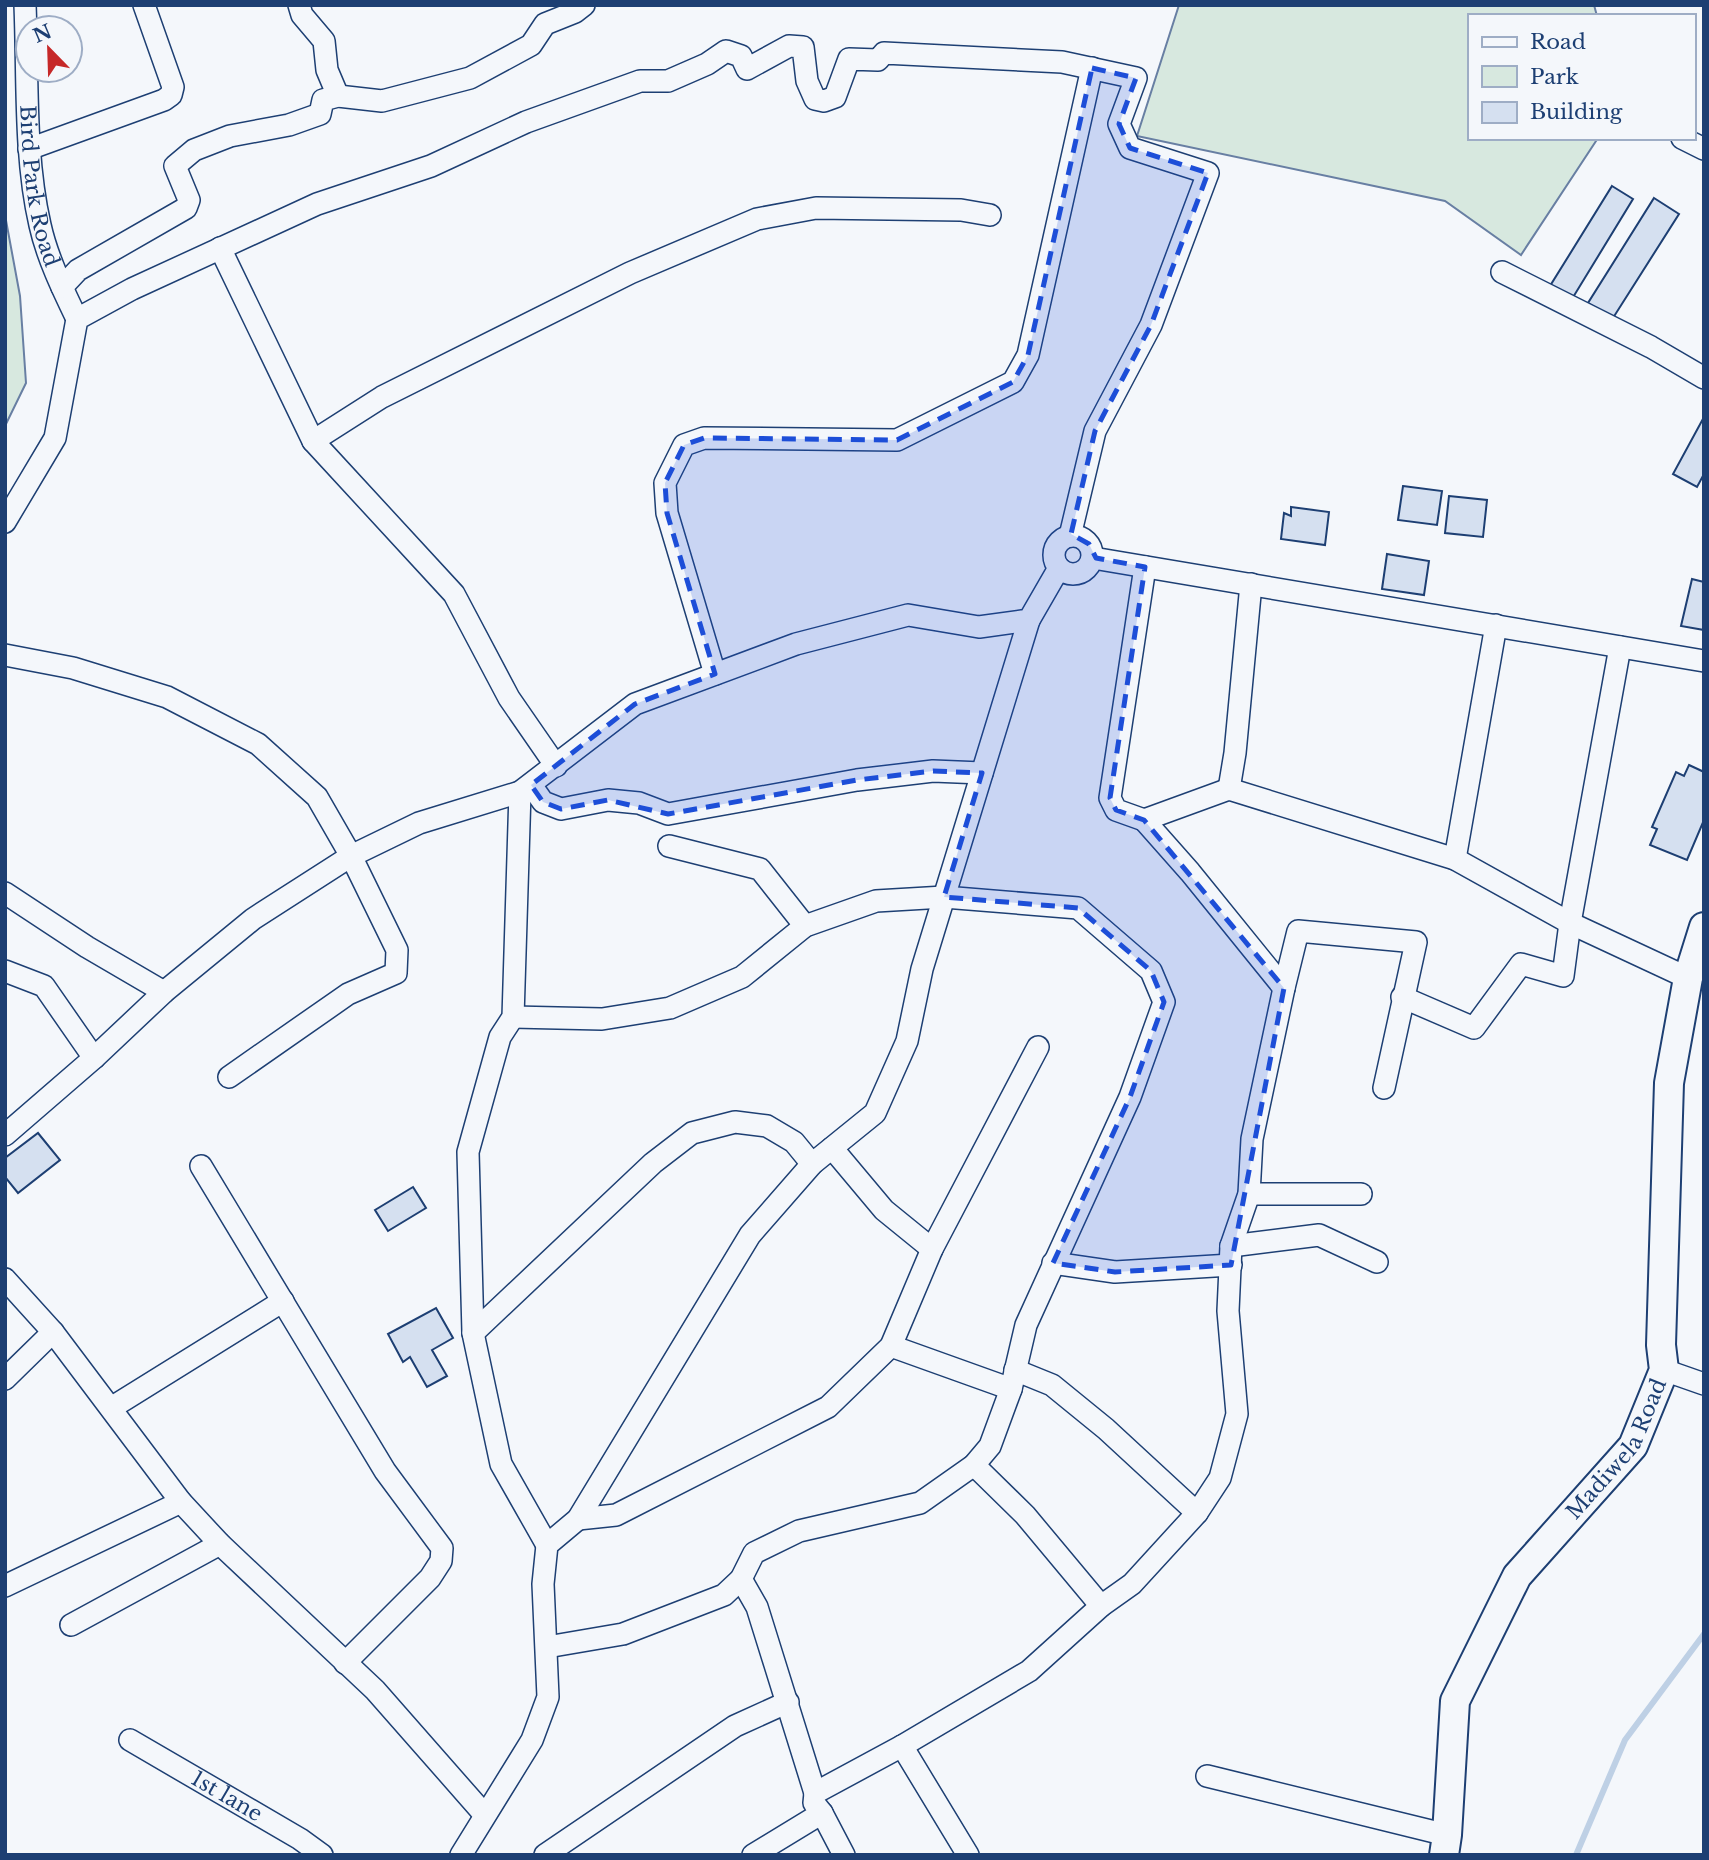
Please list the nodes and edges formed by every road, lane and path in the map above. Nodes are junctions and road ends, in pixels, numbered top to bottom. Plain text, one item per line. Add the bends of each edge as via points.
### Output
1 (25, 5) edge
2 (144, 5) edge
3 (299, 5) edge
4 (584, 5) edge
5 (1092, 68) junction
6 (338, 96) junction
7 (1686, 140) edge
8 (29, 149) junction
9 (1704, 149) edge
10 (990, 215) dead end
11 (220, 248) junction
12 (1502, 272) dead end
13 (62, 287) junction
14 (77, 320) junction
15 (1704, 378) edge
16 (313, 441) junction
17 (5, 522) edge
18 (1070, 536) junction
19 (1093, 558) junction
20 (1145, 567) junction
21 (1059, 568) junction
22 (1251, 584) junction
23 (1029, 620) junction
24 (1496, 625) junction
25 (1620, 647) junction
26 (5, 655) edge
27 (1704, 661) edge
28 (715, 674) junction
29 (556, 766) junction
30 (982, 773) junction
31 (525, 788) junction
32 (1229, 789) junction
33 (1144, 820) junction
34 (669, 846) dead end
35 (351, 856) junction
36 (1455, 859) junction
37 (5, 893) edge
38 (944, 897) junction
39 (1570, 923) junction
40 (805, 926) junction
41 (1704, 927) edge
42 (5, 971) edge
43 (1688, 978) junction
44 (1284, 988) junction
45 (164, 992) junction
46 (1402, 997) junction
47 (513, 1017) junction
48 (1038, 1047) dead end
49 (94, 1058) junction
50 (229, 1077) dead end
51 (1384, 1088) dead end
52 (5, 1135) edge
53 (832, 1148) junction
54 (812, 1164) junction
55 (201, 1166) dead end
56 (1249, 1194) junction
57 (1361, 1194) dead end
58 (932, 1249) junction
59 (1231, 1256) junction
60 (1377, 1262) dead end
61 (1053, 1263) junction
62 (5, 1279) edge
63 (283, 1301) junction
64 (53, 1332) junction
65 (473, 1333) junction
66 (891, 1346) junction
67 (1664, 1370) junction
68 (1013, 1379) junction
69 (5, 1380) edge
70 (1704, 1384) edge
71 (111, 1408) junction
72 (974, 1465) junction
73 (181, 1502) junction
74 (1197, 1513) junction
75 (578, 1519) junction
76 (220, 1544) junction
77 (548, 1545) junction
78 (741, 1579) junction
79 (5, 1586) edge
80 (1101, 1606) junction
81 (71, 1625) dead end
82 (547, 1647) junction
83 (345, 1663) junction
84 (788, 1702) junction
85 (130, 1740) dead end
86 (902, 1746) junction
87 (1207, 1776) dead end
88 (819, 1803) junction
89 (484, 1814) junction
90 (1446, 1845) edge
91 (322, 1855) edge
92 (461, 1855) edge
93 (545, 1855) edge
94 (753, 1855) edge
95 (844, 1855) edge
96 (968, 1855) edge

1 - 8 street, Bird Park Road
2 - 8 street via 173,87 171,95
3 - 6 street via 324,41 327,71
4 - 6 street via 545,24 531,45 470,78 382,101
5 - 11 street via 1062,62 884,54 878,60 849,59 835,97 824,101 815,99 807,81 803,47 789,46 747,69 741,56 726,51 668,81 640,81 526,121 431,166 317,204
5 - 18 street via 1136,78 1119,124 1129,148 1208,173 1151,326 1095,431
5 - 28 street via 1028,355 1013,382 897,440 704,438 684,446 665,483 667,513
6 - 13 street via 323,100 320,114 310,118 230,135 194,150 175,166 189,201 186,208 78,270
7 - 9 street
8 - 13 street, Bird Park Road via 40,226
10 - 16 street via 961,210 816,208 757,219 630,273 382,397
11 - 14 street
11 - 16 street
12 - 15 street
13 - 14 street, Bird Park Road
14 - 17 street via 55,439
16 - 29 street via 453,594 509,698
18 - 19 street via 1084,539
18 - 21 street via 1057,545
19 - 20 street
19 - 21 street via 1079,574
20 - 22 street
20 - 33 street via 1110,798 1116,810
21 - 23 street
22 - 24 street
22 - 32 street
23 - 28 street via 979,626 908,615 796,645
23 - 30 street
24 - 25 street
24 - 36 street
25 - 27 street
25 - 39 street
26 - 35 street via 73,668 167,698 258,744 317,797
28 - 29 street via 635,704
29 - 31 street
30 - 31 street via 933,771 857,780 668,814 639,803 608,800 561,809
30 - 38 street
31 - 35 street via 419,823
31 - 47 street
32 - 33 street
32 - 36 street
33 - 44 street
34 - 40 street via 760,869
35 - 45 street via 253,919
35 - 50 street via 397,950 396,973 348,994
36 - 39 street
37 - 45 street
38 - 40 street via 876,901
38 - 53 street via 922,968 907,1041 875,1113
38 - 61 street via 1078,908 1151,971 1164,1002 1130,1097
39 - 43 street
39 - 46 street via 1563,976 1521,964 1474,1028
40 - 47 street via 742,977 670,1008 602,1018
41 - 43 main road, Madiwela Road
42 - 49 street via 44,986
43 - 67 main road, Madiwela Road via 1669,1083
44 - 46 street via 1298,931 1416,942
44 - 56 street via 1252,1139
45 - 49 street
46 - 51 street
47 - 65 street via 500,1037 468,1152
48 - 58 street
49 - 52 street
53 - 54 street
53 - 58 street via 884,1210
54 - 65 street via 794,1142 767,1126 735,1122 692,1133 653,1163
54 - 75 street via 750,1235
55 - 63 street
56 - 57 street
56 - 59 street
58 - 66 street
59 - 60 street via 1319,1235
59 - 61 street via 1115,1272
59 - 74 street via 1228,1311 1237,1414 1220,1478
61 - 68 street via 1026,1325
62 - 64 street
63 - 71 street
63 - 83 street via 385,1471 442,1548 441,1561 430,1578
64 - 69 street
64 - 71 street
65 - 77 street via 501,1464
66 - 68 street
66 - 75 street via 828,1407 616,1515
67 - 70 street
67 - 90 main road, Madiwela Road via 1633,1446 1517,1576 1455,1701
68 - 72 street via 990,1446
68 - 74 street via 1052,1385
71 - 73 street
72 - 78 street via 920,1503 799,1531 754,1553
72 - 80 street via 1026,1515
73 - 76 street
73 - 79 street
74 - 80 street via 1132,1584
75 - 77 street
76 - 81 street
76 - 83 street
77 - 82 street via 543,1584
78 - 82 street via 724,1595 624,1634
78 - 84 street via 757,1607
80 - 86 street via 1029,1671
82 - 89 street via 548,1697 532,1740
83 - 89 street
84 - 88 street
84 - 93 street via 735,1726
85 - 91 street, 1st lane
86 - 88 street
86 - 96 street
87 - 90 street
88 - 94 street
88 - 95 street
89 - 92 street

